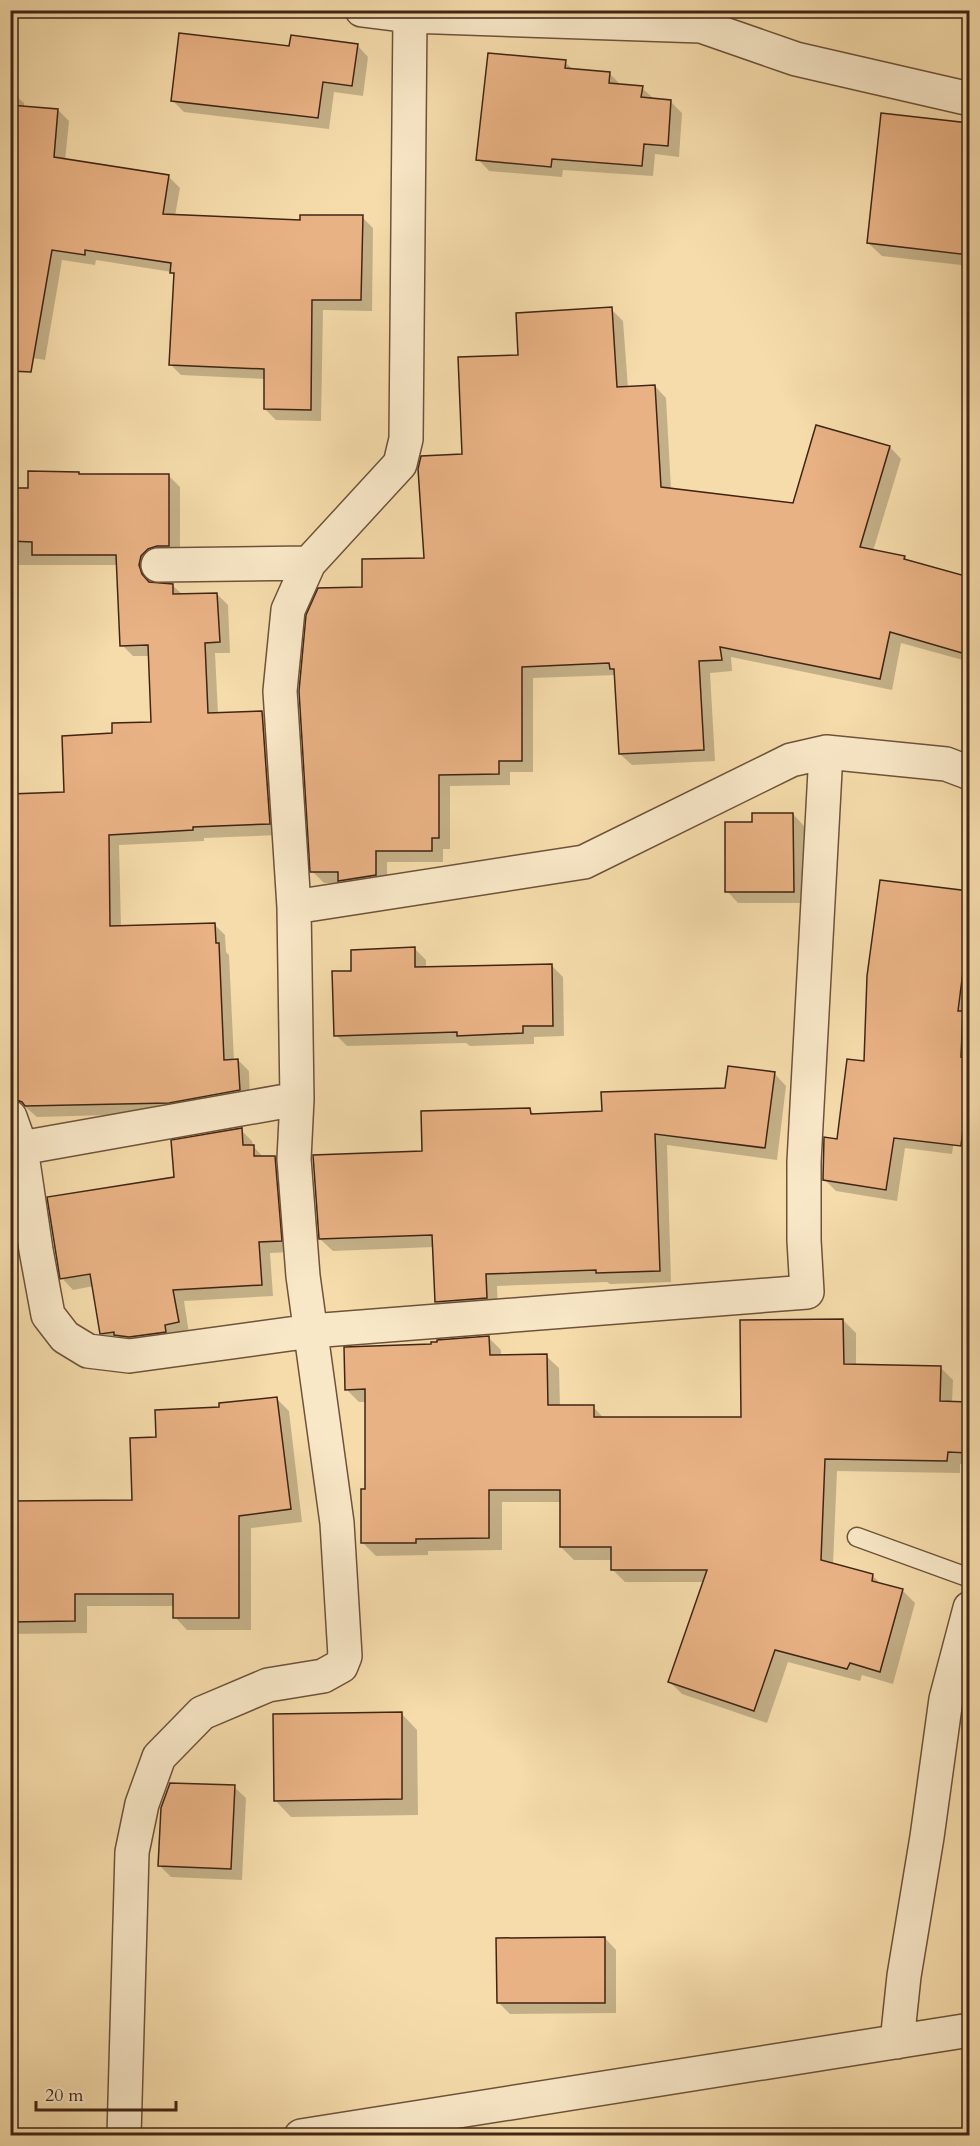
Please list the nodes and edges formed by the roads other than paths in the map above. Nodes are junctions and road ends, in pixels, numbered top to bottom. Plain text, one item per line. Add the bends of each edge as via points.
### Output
1 (362, 10) edge
2 (410, 16) junction
3 (702, 18) edge
4 (969, 99) edge
5 (309, 563) junction
6 (158, 565) dead end
7 (826, 752) junction
8 (969, 773) edge
9 (294, 907) junction
10 (297, 1099) junction
11 (10, 1116) edge
12 (21, 1148) junction
13 (311, 1331) junction
14 (857, 1536) dead end
15 (969, 1578) edge
16 (969, 1608) edge
17 (969, 2030) edge
18 (897, 2042) junction
19 (124, 2136) edge
20 (301, 2136) edge

1 - 2 street
2 - 3 street
2 - 5 street via 406,439 400,464
3 - 4 street via 796,59
5 - 6 street
5 - 9 street via 288,610 280,691
7 - 8 street via 946,764
7 - 9 street via 791,760 584,862
7 - 13 street via 804,1162 807,1292
9 - 10 street
10 - 12 street
10 - 13 street via 294,1158
11 - 12 street
12 - 13 street via 48,1315 65,1337 88,1351 129,1356
13 - 19 street via 337,1523 345,1656 341,1666 323,1676 268,1685 202,1713 159,1757 142,1804 132,1852
14 - 15 lane
16 - 18 street via 946,1699
17 - 18 street
18 - 20 street

